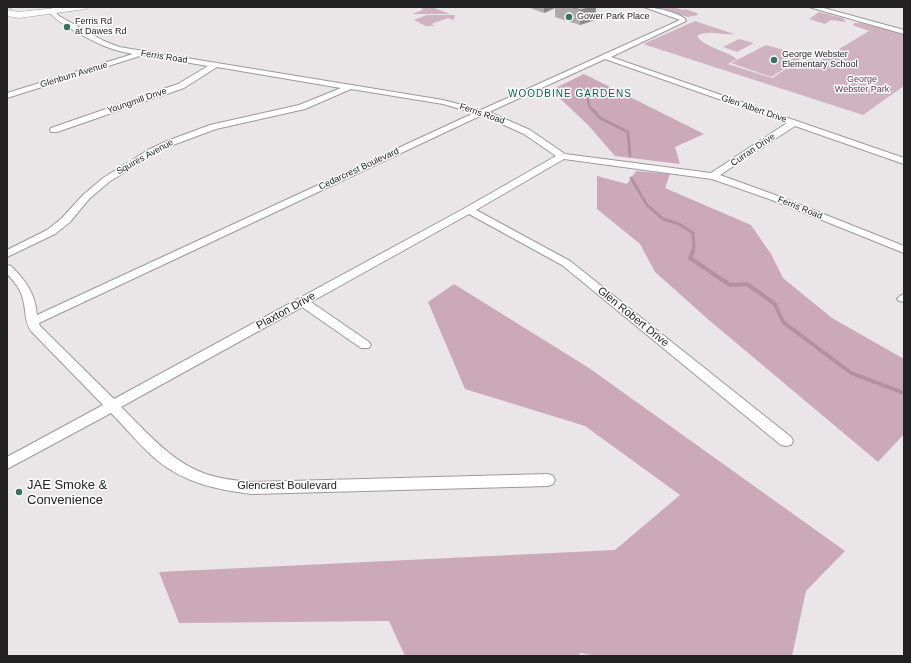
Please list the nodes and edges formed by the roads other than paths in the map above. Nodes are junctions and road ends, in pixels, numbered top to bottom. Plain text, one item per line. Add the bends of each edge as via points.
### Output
1 (85, 7) edge
2 (647, 7) edge
3 (812, 7) edge
4 (841, 7) edge
5 (52, 11) junction
6 (831, 12) junction
7 (7, 13) edge
8 (904, 32) edge
9 (141, 53) junction
10 (605, 57) junction
11 (215, 64) junction
12 (350, 86) junction
13 (7, 96) edge
14 (481, 112) junction
15 (793, 122) junction
16 (54, 130) dead end
17 (563, 156) junction
18 (904, 160) edge
19 (713, 176) junction
20 (469, 210) junction
21 (904, 250) edge
22 (7, 254) edge
23 (7, 268) edge
24 (303, 302) junction
25 (32, 322) junction
26 (366, 345) dead end
27 (112, 406) junction
28 (786, 440) dead end
29 (7, 464) edge
30 (548, 480) dead end

1 - 5 street
2 - 10 street, Cedarcrest Boulevard via 681,18 683,21
3 - 6 street
4 - 6 street
5 - 7 street
5 - 9 street, Ferris Road via 57,17 101,43
6 - 8 street
9 - 11 street, Ferris Road
9 - 13 street, Glenburn Avenue
10 - 14 street, Cedarcrest Boulevard
10 - 15 street, Glen Albert Drive
11 - 12 street, Ferris Road
11 - 16 street, Youngmill Drive via 181,86
12 - 14 street, Ferris Road via 434,100
12 - 22 street, Squires Avenue via 302,107 223,124 157,149 106,180 51,232
14 - 17 street, Ferris Road via 523,130
14 - 25 street, Cedarcrest Boulevard
15 - 18 street, Glen Albert Drive
15 - 19 street, Curran Drive
17 - 19 street, Ferris Road
17 - 20 street, Plaxton Drive
19 - 21 street, Ferris Road via 768,195
20 - 24 street, Plaxton Drive
20 - 28 street, Glen Robert Drive via 566,263
23 - 25 street via 26,289
24 - 26 street
24 - 27 street, Plaxton Drive
25 - 27 street, Glencrest Boulevard
27 - 29 street, Plaxton Drive
27 - 30 street, Glencrest Boulevard via 172,464 216,484 252,488

